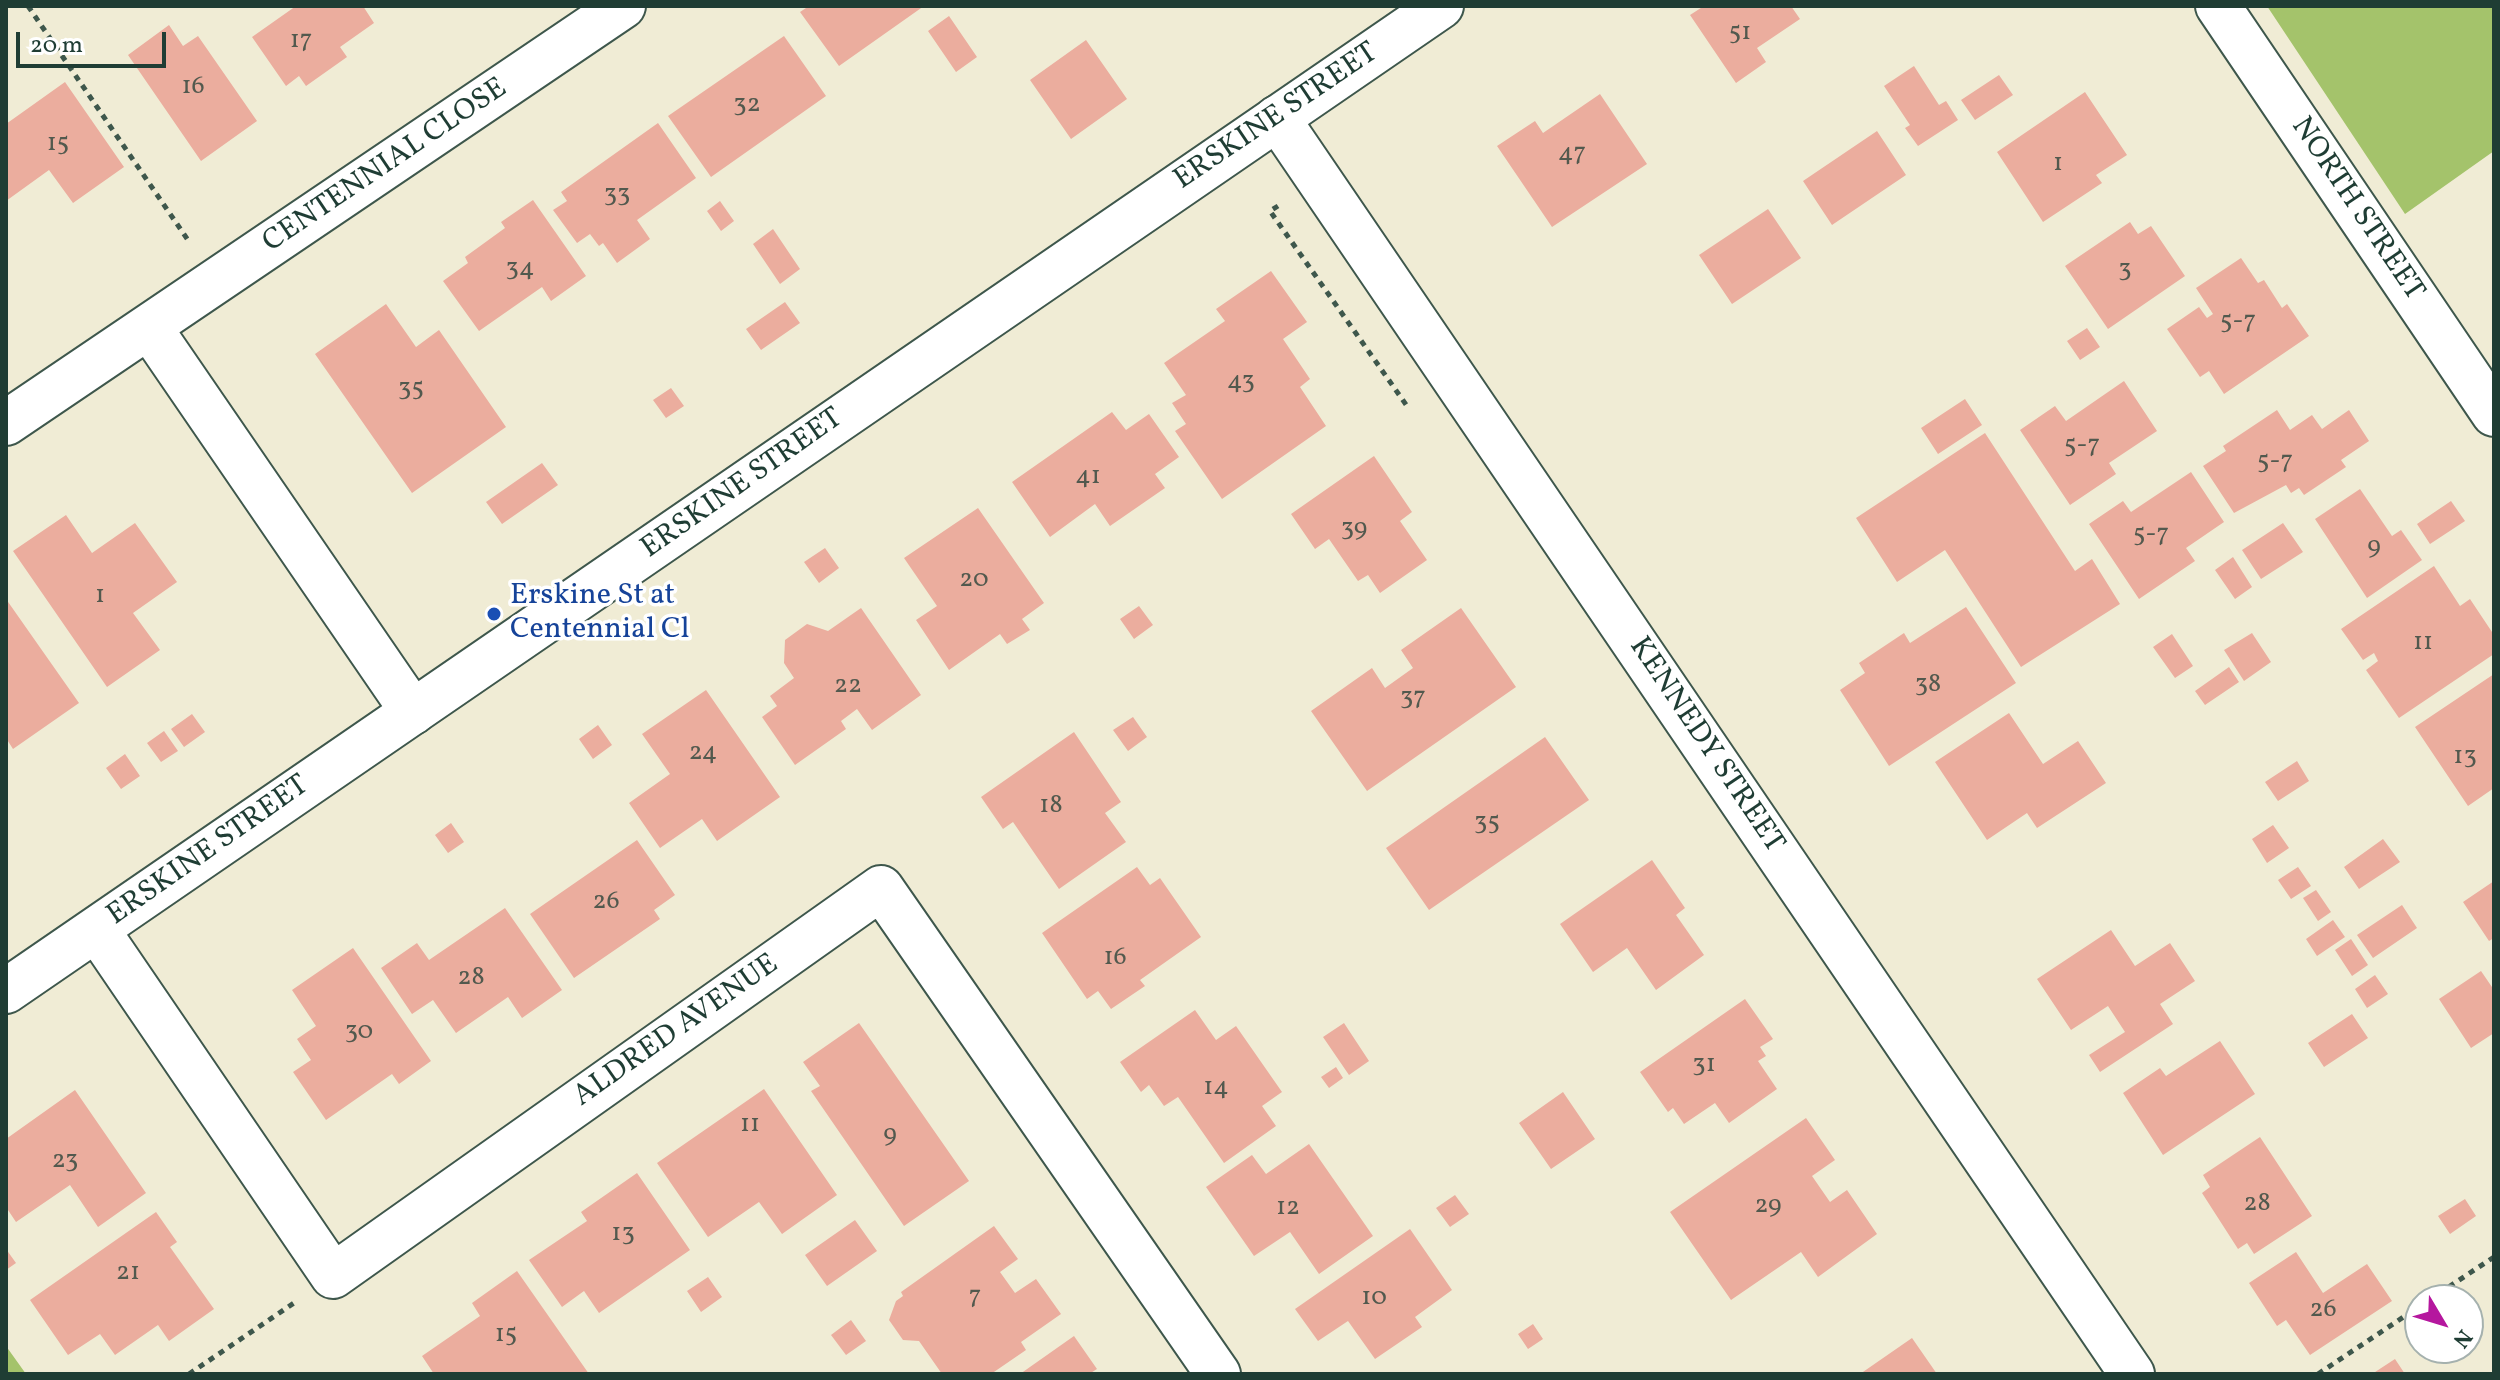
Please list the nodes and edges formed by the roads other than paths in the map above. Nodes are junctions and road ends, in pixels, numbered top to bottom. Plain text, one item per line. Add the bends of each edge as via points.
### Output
1 (623, 6) edge
2 (1441, 6) edge
3 (2218, 6) edge
4 (1277, 118) junction
5 (149, 327) junction
6 (2494, 414) edge
7 (6, 423) edge
8 (413, 712) junction
9 (97, 930) junction
10 (6, 991) edge
11 (1218, 1374) edge
12 (2132, 1374) edge

1 - 5 street, CENTENNIAL CLOSE
2 - 4 street, ERSKINE STREET
3 - 6 street, NORTH STREET
4 - 8 street, ERSKINE STREET
4 - 12 street, KENNEDY STREET
5 - 7 street, CENTENNIAL CLOSE
5 - 8 street
8 - 9 street, ERSKINE STREET
9 - 10 street, ERSKINE STREET
9 - 11 street, ALDRED AVENUE via 333,1276 881,888

